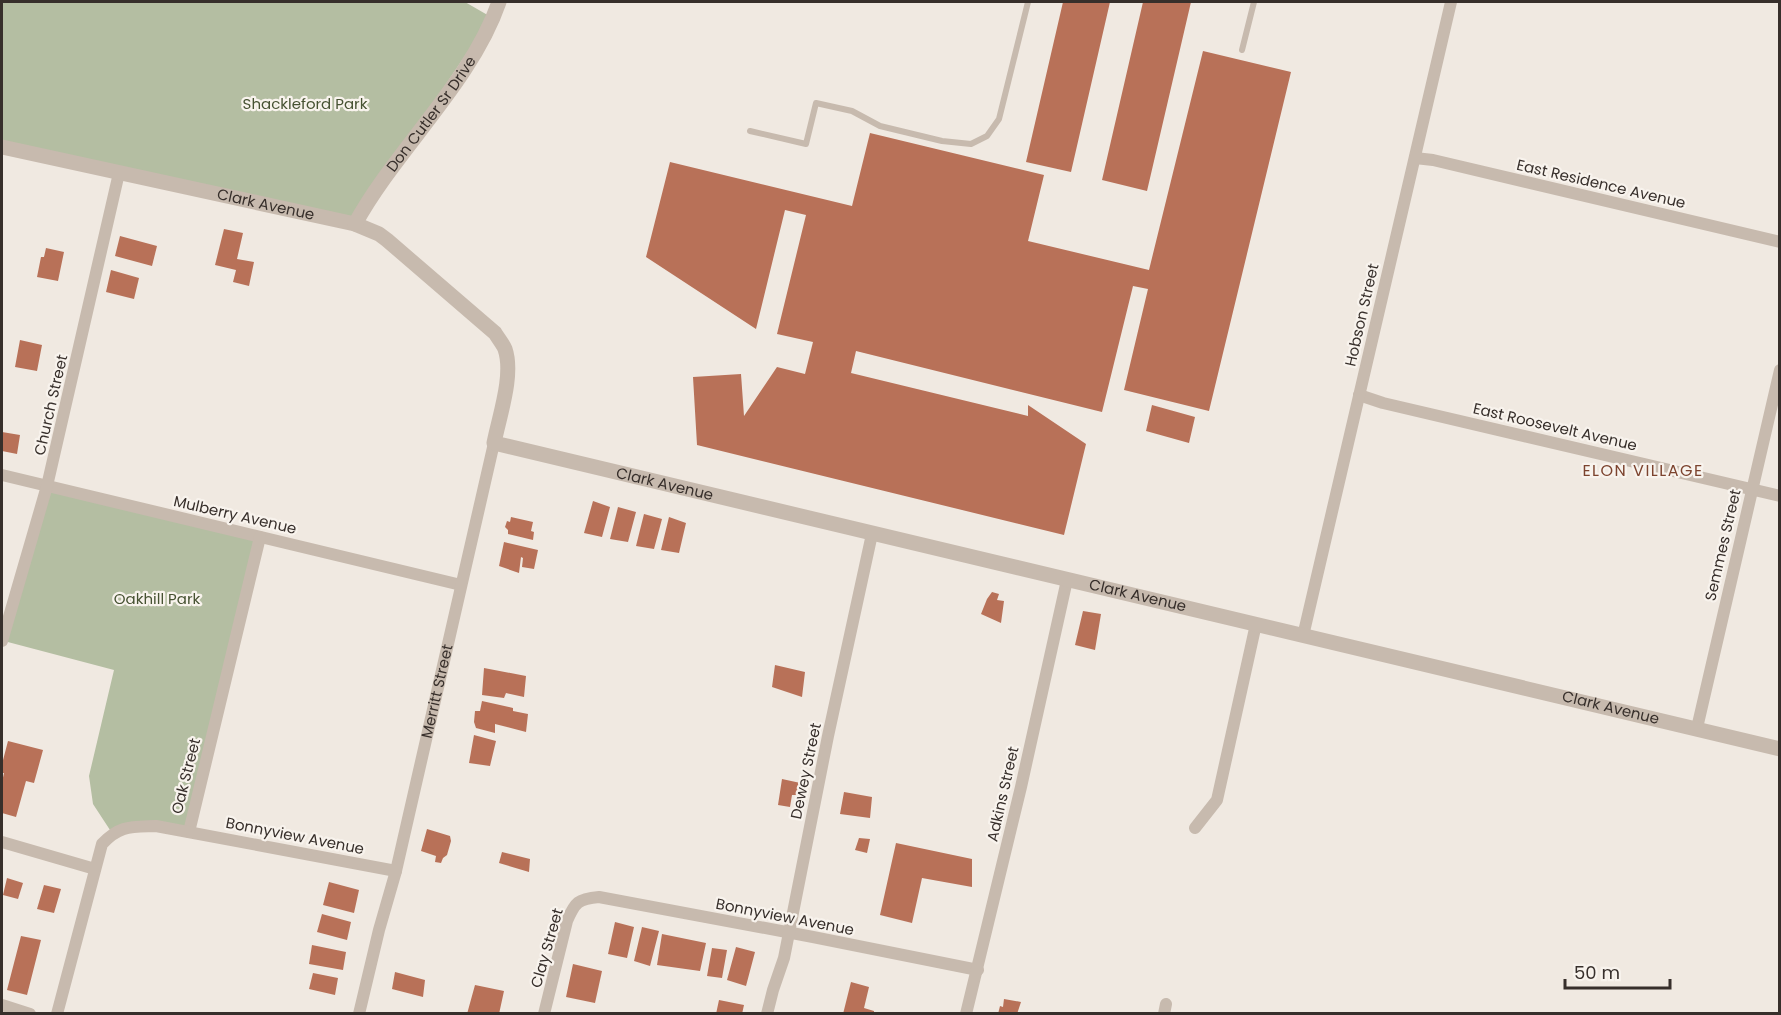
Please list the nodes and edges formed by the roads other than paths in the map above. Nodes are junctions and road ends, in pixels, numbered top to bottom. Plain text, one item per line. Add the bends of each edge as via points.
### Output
1 (499, 2) edge
2 (1028, 2) edge
3 (1254, 2) edge
4 (1451, 2) edge
5 (1242, 50) dead end
6 (750, 131) dead end
7 (2, 147) edge
8 (1415, 158) junction
9 (119, 173) junction
10 (355, 224) junction
11 (1779, 242) edge
12 (507, 368) joint
13 (1779, 370) edge
14 (1359, 395) junction
15 (494, 443) junction
16 (2, 475) edge
17 (48, 486) junction
18 (1751, 489) junction
19 (1779, 496) edge
20 (872, 534) junction
21 (260, 537) junction
22 (1067, 580) junction
23 (461, 585) junction
24 (1256, 624) junction
25 (1303, 636) junction
26 (2, 641) edge
27 (1697, 728) junction
28 (1779, 748) edge
29 (1195, 828) dead end
30 (189, 832) junction
31 (2, 842) edge
32 (95, 869) junction
33 (396, 872) junction
34 (588, 898) joint
35 (789, 932) junction
36 (978, 970) junction
37 (2, 1005) edge
38 (30, 1014) edge
39 (57, 1014) edge
40 (359, 1014) edge
41 (544, 1014) edge
42 (767, 1014) edge
43 (966, 1014) edge

1 - 10 street, Don Cutler Sr Drive via 481,42
2 - 6 lane via 999,119 987,136 971,144 880,126 852,111 816,103 806,144
3 - 5 lane
4 - 8 street, Hobson Street
7 - 9 street, Clark Avenue
8 - 11 street, East Residence Avenue
8 - 14 street, Hobson Street
9 - 10 street, Clark Avenue
9 - 17 street, Church Street
10 - 12 street, Clark Avenue via 387,240 495,333 505,349
12 - 15 street, Merritt Street
13 - 18 street, Semmes Street
14 - 18 street, East Roosevelt Avenue
14 - 25 street, Hobson Street
15 - 20 street, Clark Avenue
15 - 23 street, Merritt Street
16 - 17 street, Mulberry Avenue
17 - 21 street, Mulberry Avenue
17 - 26 street, Church Street
18 - 19 street, East Roosevelt Avenue
18 - 27 street, Semmes Street
20 - 22 street, Clark Avenue
20 - 35 street, Dewey Street
21 - 23 street, Mulberry Avenue
21 - 30 street, Oak Street
22 - 24 street, Clark Avenue
22 - 36 street, Adkins Street
23 - 33 street, Merritt Street
24 - 25 street, Clark Avenue
24 - 29 street via 1217,800
25 - 27 street, Clark Avenue
27 - 28 street, Clark Avenue
30 - 32 street, Oak Street via 156,826 113,832 102,844
30 - 33 street, Bonnyview Avenue
31 - 32 street
32 - 39 street, Oak Street
33 - 40 street, Merritt Street
34 - 35 street, Bonnyview Avenue
34 - 41 street, Clay Street via 573,907 567,921
35 - 36 street, Bonnyview Avenue
35 - 42 street, Dewey Street
36 - 43 street, Adkins Street
37 - 38 street

